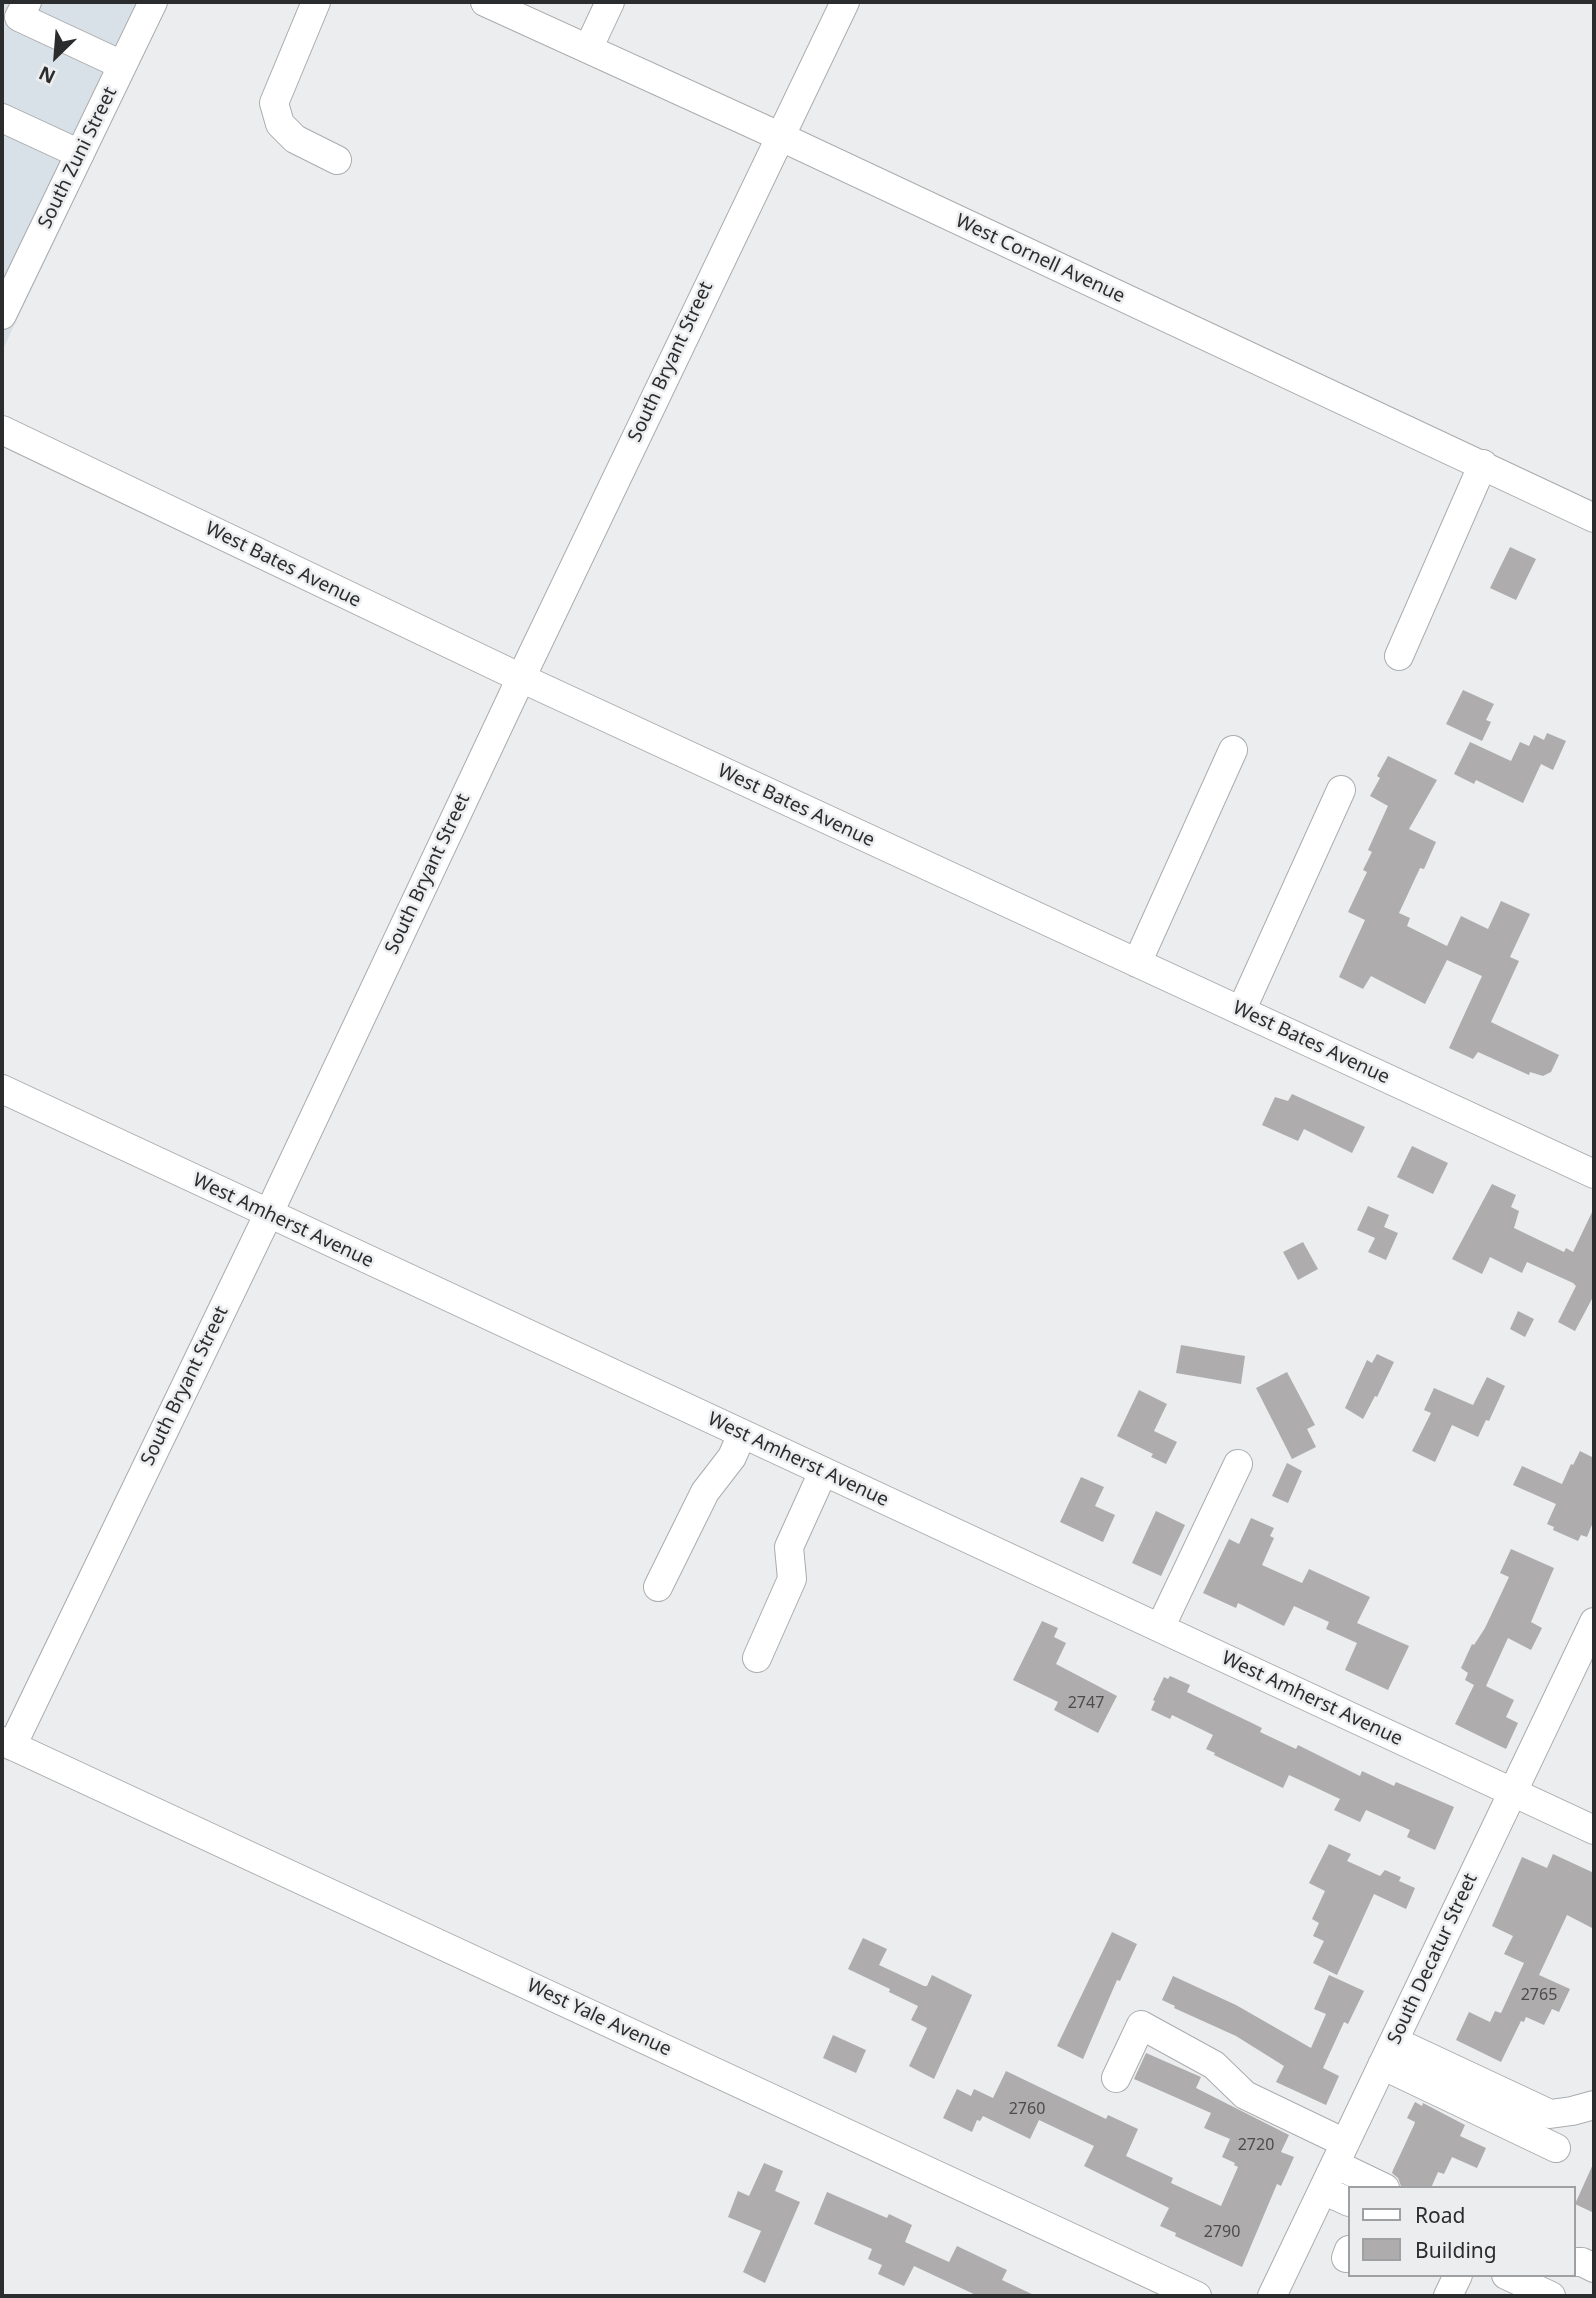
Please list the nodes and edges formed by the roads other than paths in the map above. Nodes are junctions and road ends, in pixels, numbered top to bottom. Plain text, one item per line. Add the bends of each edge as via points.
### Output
1 (27, 2) edge
2 (153, 2) edge
3 (316, 2) edge
4 (485, 2) edge
5 (610, 2) edge
6 (845, 2) edge
7 (588, 49) junction
8 (122, 65) junction
9 (2, 118) edge
10 (779, 136) junction
11 (79, 154) junction
12 (337, 160) dead end
13 (2, 315) edge
14 (2, 430) edge
15 (1483, 464) junction
16 (1594, 518) edge
17 (1399, 656) dead end
18 (521, 678) junction
19 (1233, 750) dead end
20 (1341, 790) dead end
21 (1138, 963) junction
22 (1241, 1011) junction
23 (2, 1089) edge
24 (1594, 1174) edge
25 (268, 1214) junction
26 (742, 1434) junction
27 (1238, 1464) dead end
28 (823, 1472) junction
29 (658, 1587) dead end
30 (1594, 1622) edge
31 (1160, 1628) junction
32 (757, 1658) dead end
33 (7, 1744) edge
34 (1512, 1792) junction
35 (1594, 1830) edge
36 (1388, 2053) junction
37 (1116, 2078) dead end
38 (1594, 2105) edge
39 (1556, 2148) dead end
40 (1340, 2154) junction
41 (1382, 2186) edge
42 (1323, 2190) junction
43 (1348, 2202) edge
44 (1575, 2262) edge
45 (1594, 2268) edge
46 (1457, 2277) edge
47 (1510, 2277) edge
48 (1197, 2296) edge
49 (1272, 2296) edge
50 (1448, 2296) edge
51 (1551, 2296) edge

1 - 8 street via 19,18
2 - 8 street, South Zuni Street
3 - 12 street via 274,103 280,124 295,139
4 - 7 street, West Cornell Avenue
5 - 7 street
6 - 10 street, South Bryant Street
7 - 10 street, West Cornell Avenue
8 - 11 street, South Zuni Street
9 - 11 street
10 - 15 street, West Cornell Avenue
10 - 18 street, South Bryant Street
11 - 13 street, South Zuni Street
14 - 18 street, West Bates Avenue
15 - 16 street, West Cornell Avenue
15 - 17 street
18 - 21 street, West Bates Avenue
18 - 25 street, South Bryant Street
19 - 21 street
20 - 22 street
21 - 22 street, West Bates Avenue
22 - 24 street, West Bates Avenue
23 - 25 street, West Amherst Avenue
25 - 26 street, West Amherst Avenue
25 - 33 street, South Bryant Street
26 - 28 street, West Amherst Avenue
26 - 29 street via 732,1457 705,1492
27 - 31 street
28 - 31 street, West Amherst Avenue
28 - 32 street via 789,1547 792,1579
30 - 34 street, South Decatur Street
31 - 34 street, West Amherst Avenue
33 - 48 street, West Yale Avenue
34 - 35 street, West Amherst Avenue
34 - 36 street, South Decatur Street
36 - 38 street via 1550,2114
36 - 39 street
36 - 40 street, South Decatur Street
37 - 40 street via 1141,2025 1214,2064 1245,2095
40 - 41 street
40 - 42 street, South Decatur Street
42 - 43 street
42 - 49 street, South Decatur Street
44 - 45 street
46 - 50 street
47 - 51 street

